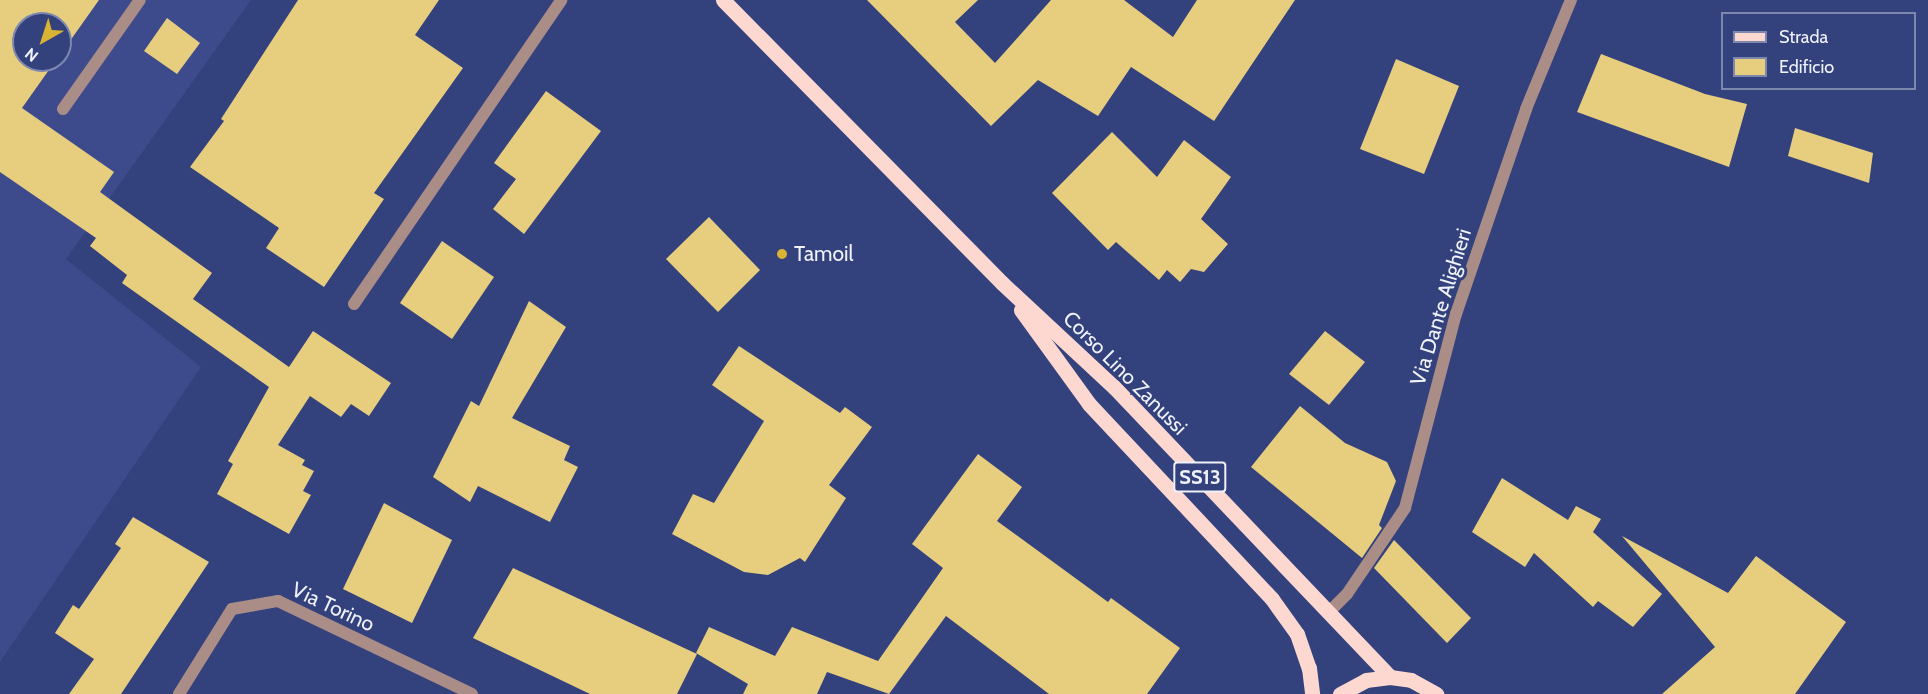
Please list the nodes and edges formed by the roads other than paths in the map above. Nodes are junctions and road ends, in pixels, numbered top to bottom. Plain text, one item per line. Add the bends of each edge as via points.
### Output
1 (140, 0) edge
2 (561, 0) edge
3 (723, 0) edge
4 (1571, 0) edge
5 (63, 110) dead end
6 (1002, 284) junction
7 (354, 304) dead end
8 (1329, 612) junction
9 (1390, 677) junction
10 (179, 694) edge
11 (472, 694) edge
12 (1312, 694) edge
13 (1340, 694) edge
14 (1436, 694) edge

1 - 5 street
2 - 7 street
3 - 6 main road, Corso Lino Zanussi / SS13
4 - 8 street, Via Dante Alighieri via 1526,109 1456,314 1405,508 1347,594
6 - 8 main road, Corso Lino Zanussi / SS13 via 1114,387
6 - 12 main road, Corso Lino Zanussi / SS13 via 1089,404 1272,598 1297,634 1309,668
8 - 9 main road, Corso Lino Zanussi / SS13
9 - 13 main road via 1366,680
9 - 14 main road via 1411,680
10 - 11 street, Via Torino via 232,609 278,601

